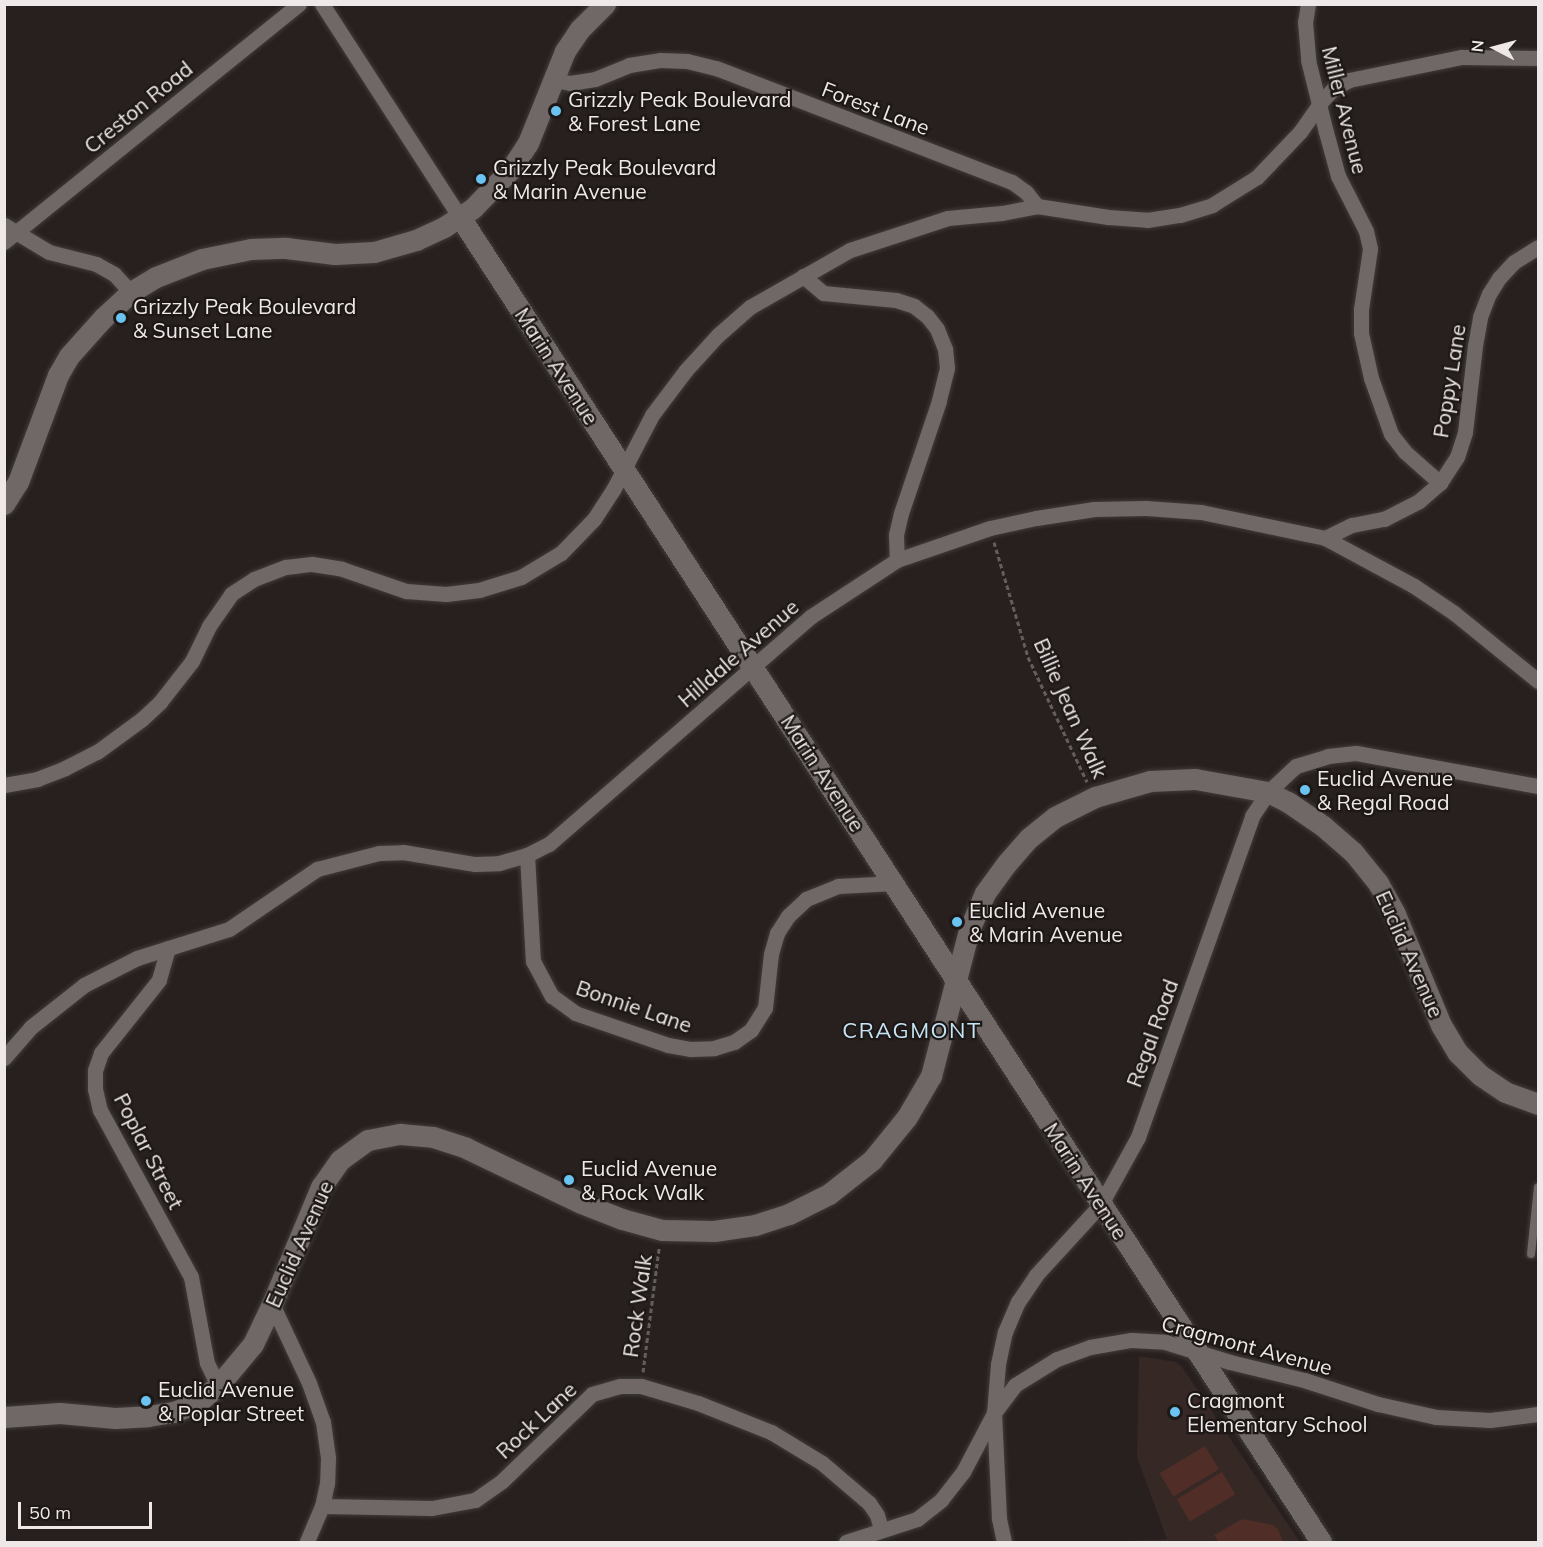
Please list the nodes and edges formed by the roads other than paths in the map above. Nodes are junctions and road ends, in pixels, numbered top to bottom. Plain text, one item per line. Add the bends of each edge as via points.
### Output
1 (299, 4) edge
2 (322, 4) edge
3 (605, 4) edge
4 (1308, 4) edge
5 (1539, 58) edge
6 (552, 79) junction
7 (1320, 103) junction
8 (1036, 206) junction
9 (460, 217) junction
10 (8, 233) edge
11 (1539, 247) edge
12 (803, 276) junction
13 (131, 292) junction
14 (624, 469) junction
15 (1440, 483) junction
16 (4, 504) edge
17 (1325, 538) junction
18 (897, 560) junction
19 (755, 668) junction
20 (1539, 681) edge
21 (4, 785) edge
22 (1539, 786) edge
23 (1268, 792) junction
24 (527, 855) junction
25 (895, 883) junction
26 (168, 948) junction
27 (956, 980) junction
28 (4, 1058) edge
29 (1539, 1104) edge
30 (1539, 1187) edge
31 (1101, 1204) junction
32 (1531, 1254) dead end
33 (272, 1304) junction
34 (1195, 1351) junction
35 (218, 1386) junction
36 (994, 1413) junction
37 (1539, 1414) edge
38 (4, 1417) edge
39 (322, 1506) junction
40 (881, 1529) junction
41 (307, 1542) edge
42 (846, 1542) edge
43 (1004, 1542) edge
44 (1321, 1542) edge

1 - 10 street, Creston Road
2 - 9 street, Marin Avenue
3 - 6 street via 579,30
4 - 7 street, Miller Avenue via 1308,60
5 - 7 street via 1461,57 1420,64 1349,80 1334,88
6 - 8 street, Forest Lane via 570,83 594,79 629,65 660,60 716,68 1012,182
6 - 9 street via 528,143 511,169
7 - 8 street via 1271,165 1243,189 1212,205 1147,220
7 - 15 street, Miller Avenue via 1338,176 1368,240 1369,268 1361,333 1381,410 1391,434 1405,452
8 - 12 street via 948,218 850,250
9 - 13 street via 416,240 374,252 251,249 201,258
9 - 14 street, Marin Avenue
10 - 13 street via 50,252 96,264 114,274
11 - 15 street, Poppy Lane via 1514,262 1489,294 1475,346 1466,432 1457,457
12 - 14 street via 750,307 710,344 652,415
12 - 18 street via 823,293 896,300 914,306 937,329 945,349 947,368 939,401 901,513 896,536
13 - 16 street via 69,356 58,375 18,482
14 - 19 street, Marin Avenue
14 - 21 street via 594,519 561,553 521,577 479,591 406,591 342,569 312,564 286,567 254,579 231,594 192,661 142,719 97,752 66,768
15 - 17 street, Poppy Lane via 1419,501 1384,519 1352,525
17 - 18 street, Hilldale Avenue via 1201,512 1094,509 990,528
17 - 20 street, Hilldale Avenue via 1414,586
18 - 19 street, Hilldale Avenue via 810,617
19 - 24 street, Hilldale Avenue via 556,838
19 - 25 street, Marin Avenue
22 - 23 street, Regal Road via 1356,753 1296,766
23 - 27 street, Euclid Avenue via 1195,778 1150,781 1095,797 1055,817 1029,838 985,893
23 - 29 street, Euclid Avenue via 1323,826 1353,852 1378,883 1441,1025 1458,1053 1505,1092
23 - 31 street, Regal Road via 1252,816 1138,1137
24 - 25 street, Bonnie Lane via 533,961 552,996 575,1013 690,1049 734,1042 751,1030 765,1008 777,933 806,899 838,886
24 - 26 street, Hilldale Avenue via 499,863 475,864 403,852 347,860 317,869 230,929
25 - 27 street, Marin Avenue
26 - 28 street, Hilldale Avenue via 138,958 84,986 31,1027
26 - 35 street, Poplar Street via 159,980 100,1053 95,1089 100,1110 191,1277 207,1363
27 - 31 street, Marin Avenue
27 - 33 street, Euclid Avenue via 931,1076 907,1117 851,1179 789,1214 714,1231 662,1230 581,1203 466,1148 433,1137 400,1134 368,1140 340,1160 321,1187
30 - 32 lane
31 - 34 street, Marin Avenue
31 - 36 street, Regal Road via 1036,1275 1018,1302 1005,1332 998,1364
33 - 35 street, Euclid Avenue via 252,1344
33 - 39 street via 323,1422 328,1458
34 - 36 street, Cragmont Avenue via 1165,1342 1131,1340 1090,1347 1057,1359 1015,1385
34 - 37 street, Cragmont Avenue via 1436,1417 1490,1420
34 - 44 street, Marin Avenue
35 - 38 street, Euclid Avenue via 174,1412 148,1416 115,1418 60,1413
36 - 40 street, Cragmont Avenue via 963,1472 941,1500 917,1519
36 - 43 street, Regal Road via 998,1508
39 - 40 street, Rock Lane via 432,1508 475,1500 502,1481 592,1394 620,1386 641,1386 771,1432 822,1463 869,1503
39 - 41 street
40 - 42 street, Cragmont Avenue

